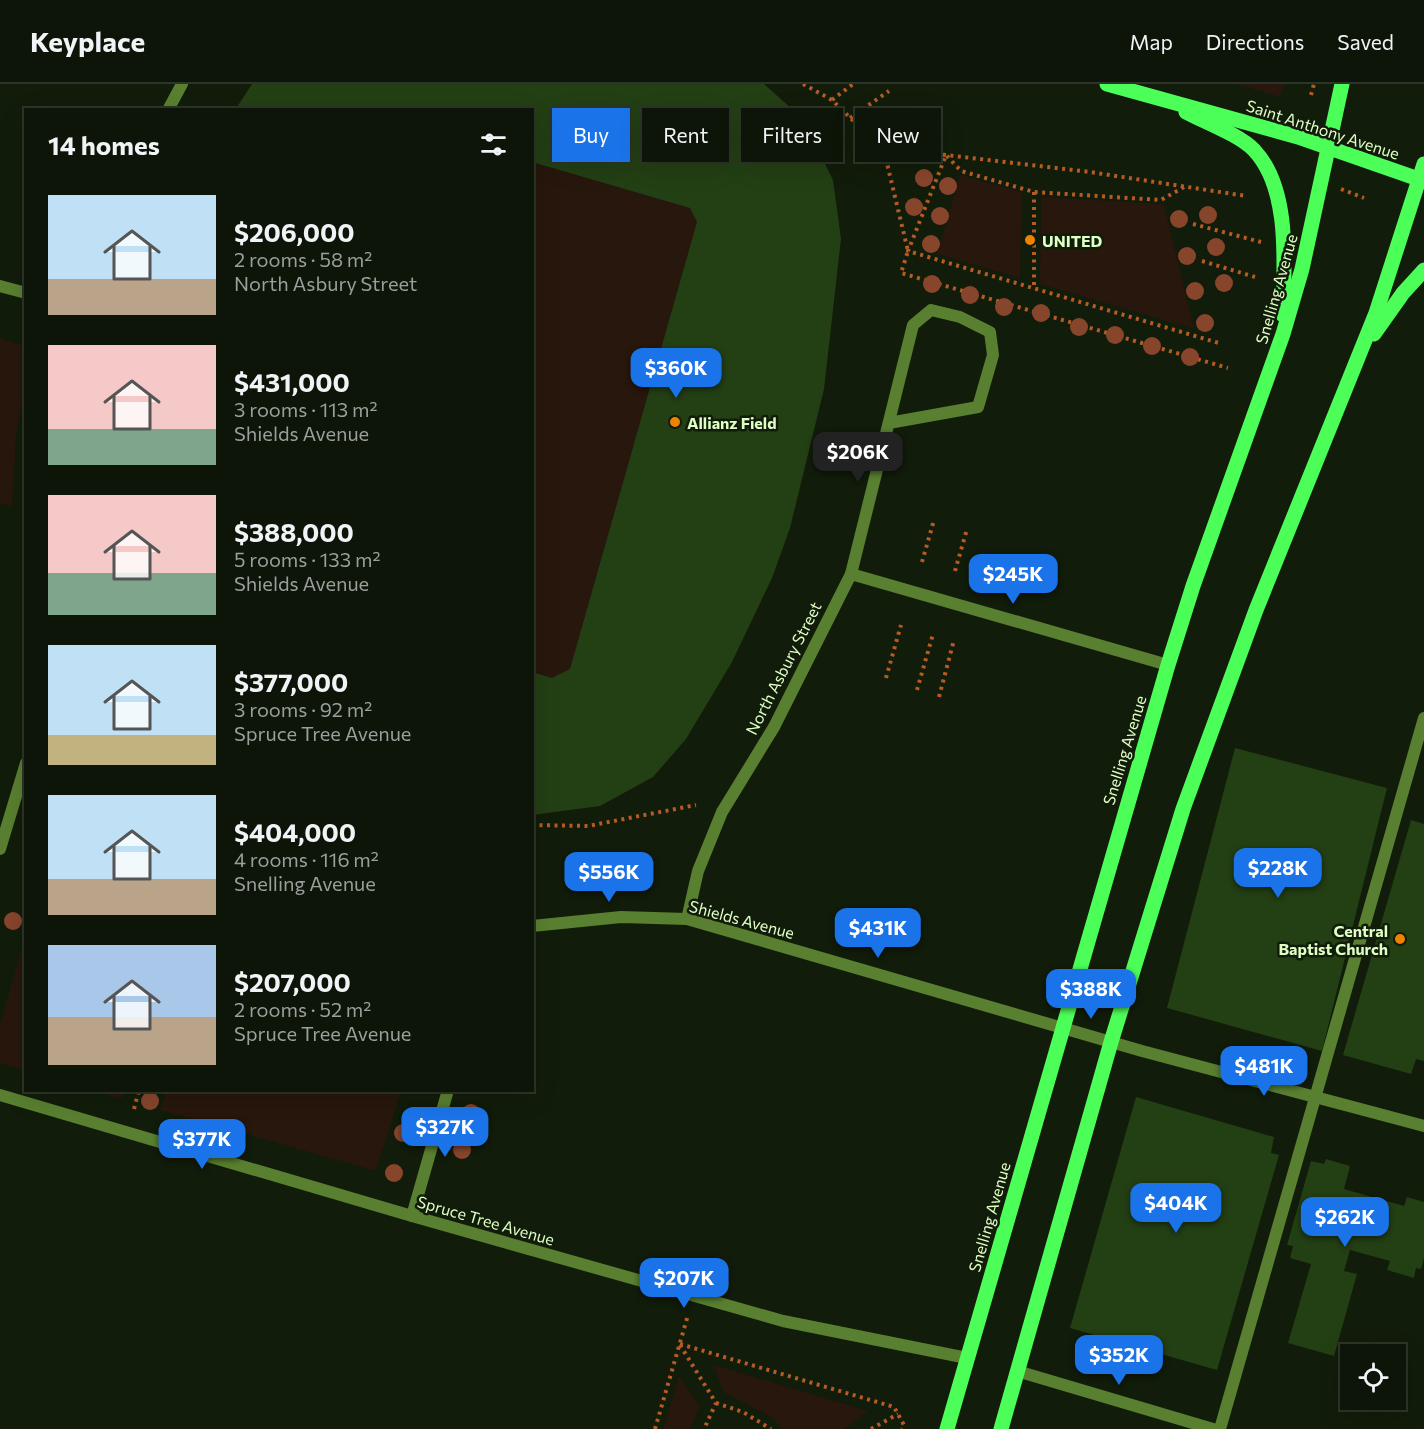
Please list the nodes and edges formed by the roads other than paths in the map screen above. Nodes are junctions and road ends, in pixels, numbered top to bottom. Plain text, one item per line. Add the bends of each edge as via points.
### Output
1 (182, 84) edge
2 (1107, 84) edge
3 (1342, 84) edge
4 (1160, 98) junction
5 (169, 108) edge
6 (1327, 147) junction
7 (1424, 164) edge
8 (1422, 180) edge
9 (1424, 270) edge
10 (0, 286) edge
11 (24, 292) edge
12 (1283, 334) junction
13 (1362, 351) junction
14 (889, 423) junction
15 (850, 574) junction
16 (1167, 666) junction
17 (1424, 718) edge
18 (24, 770) edge
19 (0, 849) edge
20 (687, 920) junction
21 (534, 926) edge
22 (1062, 1028) junction
23 (1111, 1042) junction
24 (447, 1092) edge
25 (0, 1095) edge
26 (1317, 1097) junction
27 (1424, 1126) edge
28 (412, 1216) junction
29 (968, 1358) junction
30 (1017, 1371) junction
31 (947, 1429) edge
32 (1001, 1429) edge
33 (1213, 1429) edge
34 (1220, 1429) edge

1 - 5 street
2 - 4 main road, Saint Anthony Avenue
3 - 6 main road, Snelling Avenue
4 - 6 main road, Saint Anthony Avenue
4 - 12 main road via 1254,150 1271,176 1284,246
6 - 8 main road, Saint Anthony Avenue
6 - 12 main road, Snelling Avenue via 1306,252
7 - 8 main road
8 - 13 main road
9 - 13 main road
10 - 11 street
12 - 16 main road, Snelling Avenue
13 - 23 main road via 1222,699 1180,819
14 - 14 street, North Asbury Street via 978,407 993,355 990,332 931,310 913,325
14 - 15 street, North Asbury Street
15 - 16 street
15 - 20 street, North Asbury Street via 774,727 722,812 703,855
16 - 22 main road, Snelling Avenue
17 - 26 street
18 - 19 street
20 - 21 street, Shields Avenue via 621,917
20 - 22 street, Shields Avenue
22 - 23 street, Shields Avenue
22 - 29 main road, Snelling Avenue
23 - 26 street, Shields Avenue
23 - 30 main road
24 - 28 street
25 - 28 street, Spruce Tree Avenue
26 - 27 street, Shields Avenue
26 - 34 street
28 - 29 street, Spruce Tree Avenue via 806,1326
29 - 31 main road, Snelling Avenue
30 - 32 main road
30 - 33 street

